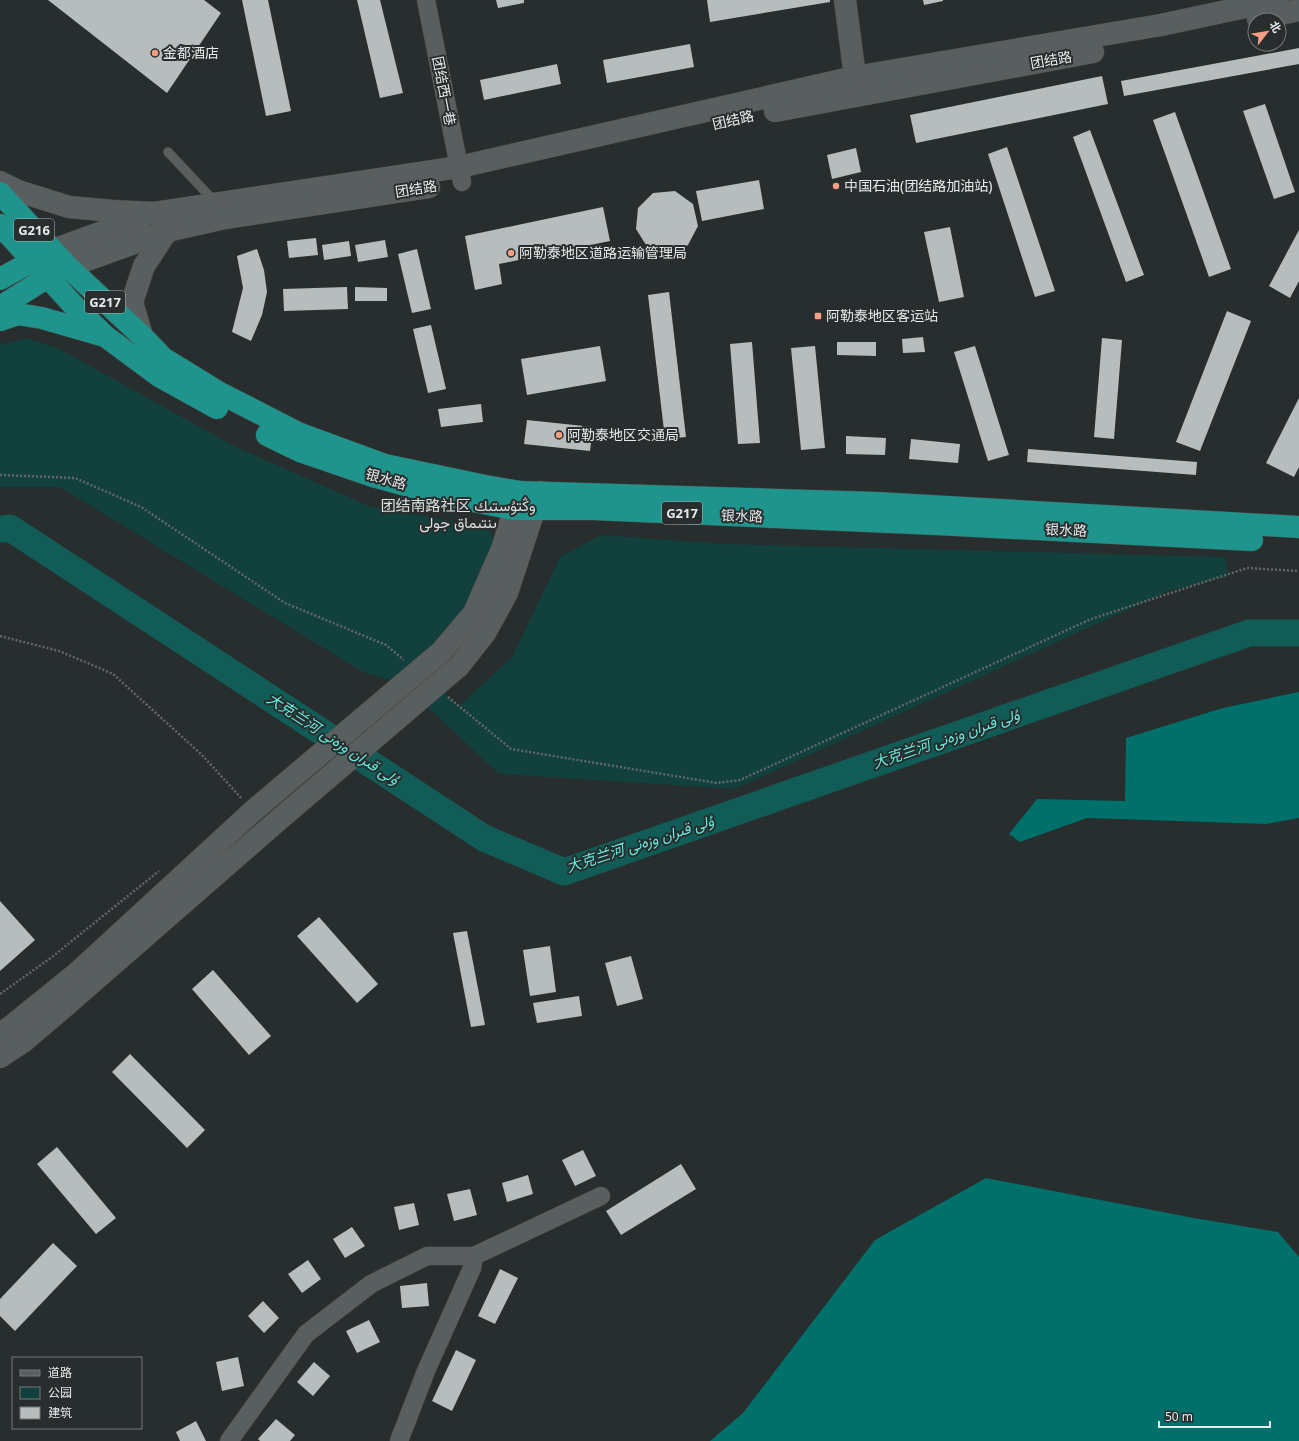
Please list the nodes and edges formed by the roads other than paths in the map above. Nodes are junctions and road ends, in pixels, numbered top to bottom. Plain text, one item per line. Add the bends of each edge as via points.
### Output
1 (426, 0) edge
2 (845, 0) edge
3 (1278, 0) edge
4 (1299, 10) edge
5 (857, 86) junction
6 (168, 152) dead end
7 (460, 174) junction
8 (0, 182) edge
9 (0, 193) edge
10 (217, 203) junction
11 (154, 213) junction
12 (0, 225) edge
13 (167, 231) junction
14 (53, 250) junction
15 (33, 260) junction
16 (68, 267) junction
17 (48, 277) junction
18 (0, 279) edge
19 (0, 307) edge
20 (0, 320) edge
21 (105, 336) junction
22 (142, 336) junction
23 (527, 500) junction
24 (1299, 527) edge
25 (1299, 542) edge
26 (0, 1034) edge
27 (0, 1057) edge
28 (601, 1196) dead end
29 (474, 1256) junction
30 (229, 1441) edge
31 (399, 1441) edge

1 - 7 street, 团结西一巷
2 - 5 main road
3 - 5 main road, 团结路
4 - 5 main road, 团结路 via 1164,40
5 - 7 main road, 团结路 via 784,108
6 - 10 lane
7 - 10 main road, 团结路
7 - 13 main road, 团结路
8 - 11 main road via 18,191 69,207
9 - 14 highway, G216
10 - 11 main road, 团结路
11 - 14 main road
12 - 15 highway, G216
13 - 16 main road, 团结路
13 - 22 main road via 144,266 132,302
14 - 15 highway, G216
14 - 16 highway, G216
15 - 17 highway, G216
15 - 18 highway, G216
16 - 17 highway
16 - 22 highway, G217
17 - 19 highway
17 - 21 highway, G217
20 - 21 highway via 18,314 42,318
21 - 23 highway, 银水路 / G217 via 159,376 300,451 376,477 431,492
22 - 23 highway, 银水路 / G217 via 163,358 220,393 298,434 385,465 485,486
23 - 24 highway, 银水路 / G217 via 877,503
23 - 25 highway, 银水路 / G217 via 593,509
23 - 26 main road, bridge via 474,613 441,652 253,811 77,973
23 - 27 main road, bridge via 507,593 485,633 459,666 275,822 64,1007 24,1041
28 - 29 street
29 - 30 street via 427,1256 371,1284 306,1334
29 - 31 street via 472,1268 426,1371

